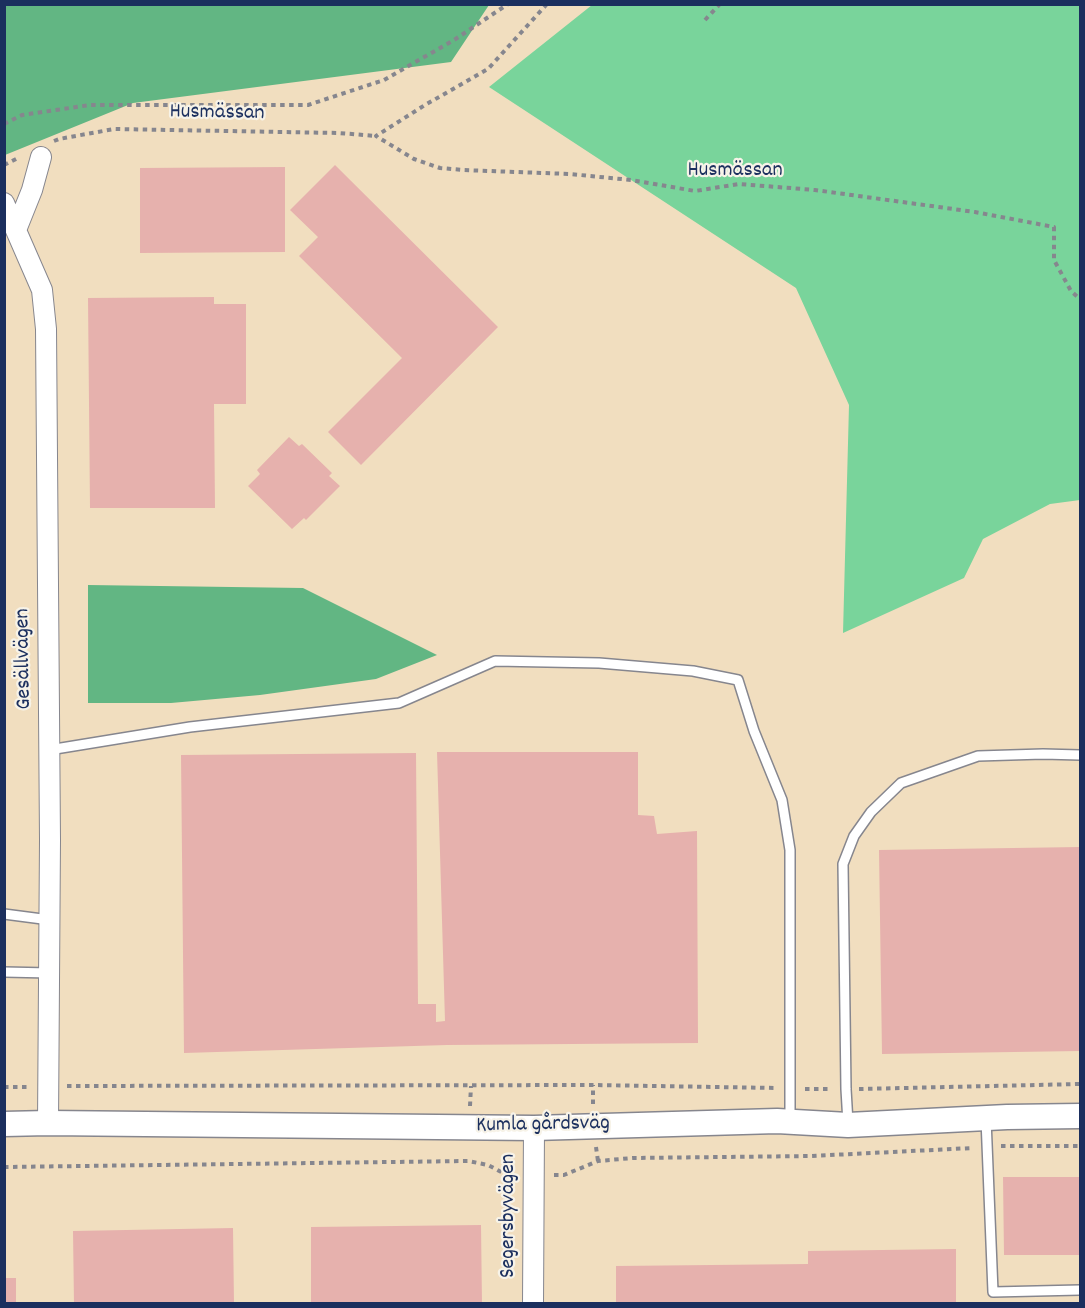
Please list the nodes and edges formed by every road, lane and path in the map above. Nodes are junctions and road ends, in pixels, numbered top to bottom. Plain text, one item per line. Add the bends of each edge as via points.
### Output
1 (508, 4) edge
2 (540, 4) edge
3 (547, 4) edge
4 (720, 4) edge
5 (542, 11) junction
6 (705, 20) dead end
7 (4, 124) edge
8 (376, 136) junction
9 (58, 139) dead end
10 (41, 158) dead end
11 (4, 203) edge
12 (16, 230) junction
13 (1080, 299) edge
14 (49, 750) junction
15 (1080, 755) edge
16 (4, 914) edge
17 (50, 920) junction
18 (4, 972) edge
19 (50, 973) junction
20 (1080, 1083) edge
21 (47, 1086) junction
22 (4, 1087) edge
23 (777, 1088) dead end
24 (800, 1089) dead end
25 (846, 1089) junction
26 (1080, 1116) edge
27 (987, 1119) junction
28 (790, 1121) junction
29 (48, 1123) junction
30 (4, 1124) edge
31 (848, 1125) junction
32 (534, 1128) junction
33 (1080, 1146) edge
34 (987, 1147) junction
35 (4, 1167) edge
36 (534, 1175) junction
37 (1080, 1290) edge
38 (533, 1304) edge

1 - 7 path via 384,80 308,105 90,105 22,115
2 - 5 path
3 - 5 path
4 - 6 path
5 - 8 path via 488,69
8 - 9 path, Husmässan via 114,129
8 - 13 path, Husmässan via 414,159 440,168 570,174 695,191 739,184 815,190 1054,226 1054,260 1071,291
10 - 12 street
11 - 12 street, Gesällvägen
12 - 14 street, Gesällvägen via 42,290 46,329
14 - 17 street, Gesällvägen
14 - 28 lane via 190,727 399,703 495,661 599,663 693,671 738,680 782,800 790,850
15 - 25 lane via 978,756 901,783 854,836 843,864
16 - 17 lane
17 - 19 street, Gesällvägen
18 - 19 lane
19 - 21 street, Gesällvägen
20 - 25 path
21 - 22 path
21 - 23 path
21 - 29 street, Gesällvägen
24 - 25 path
25 - 31 lane
26 - 27 street, Kumla gårdsväg
27 - 31 street, Kumla gårdsväg
27 - 34 lane
28 - 31 street, Kumla gårdsväg
28 - 32 street, Kumla gårdsväg
29 - 30 street, Kumla gårdsväg
29 - 32 street, Kumla gårdsväg
32 - 36 street, Segersbyvägen
33 - 34 path
34 - 36 path via 811,1156 633,1158 598,1161 564,1175
34 - 37 lane via 993,1292
35 - 36 path via 468,1161 507,1175
36 - 38 street, Segersbyvägen

